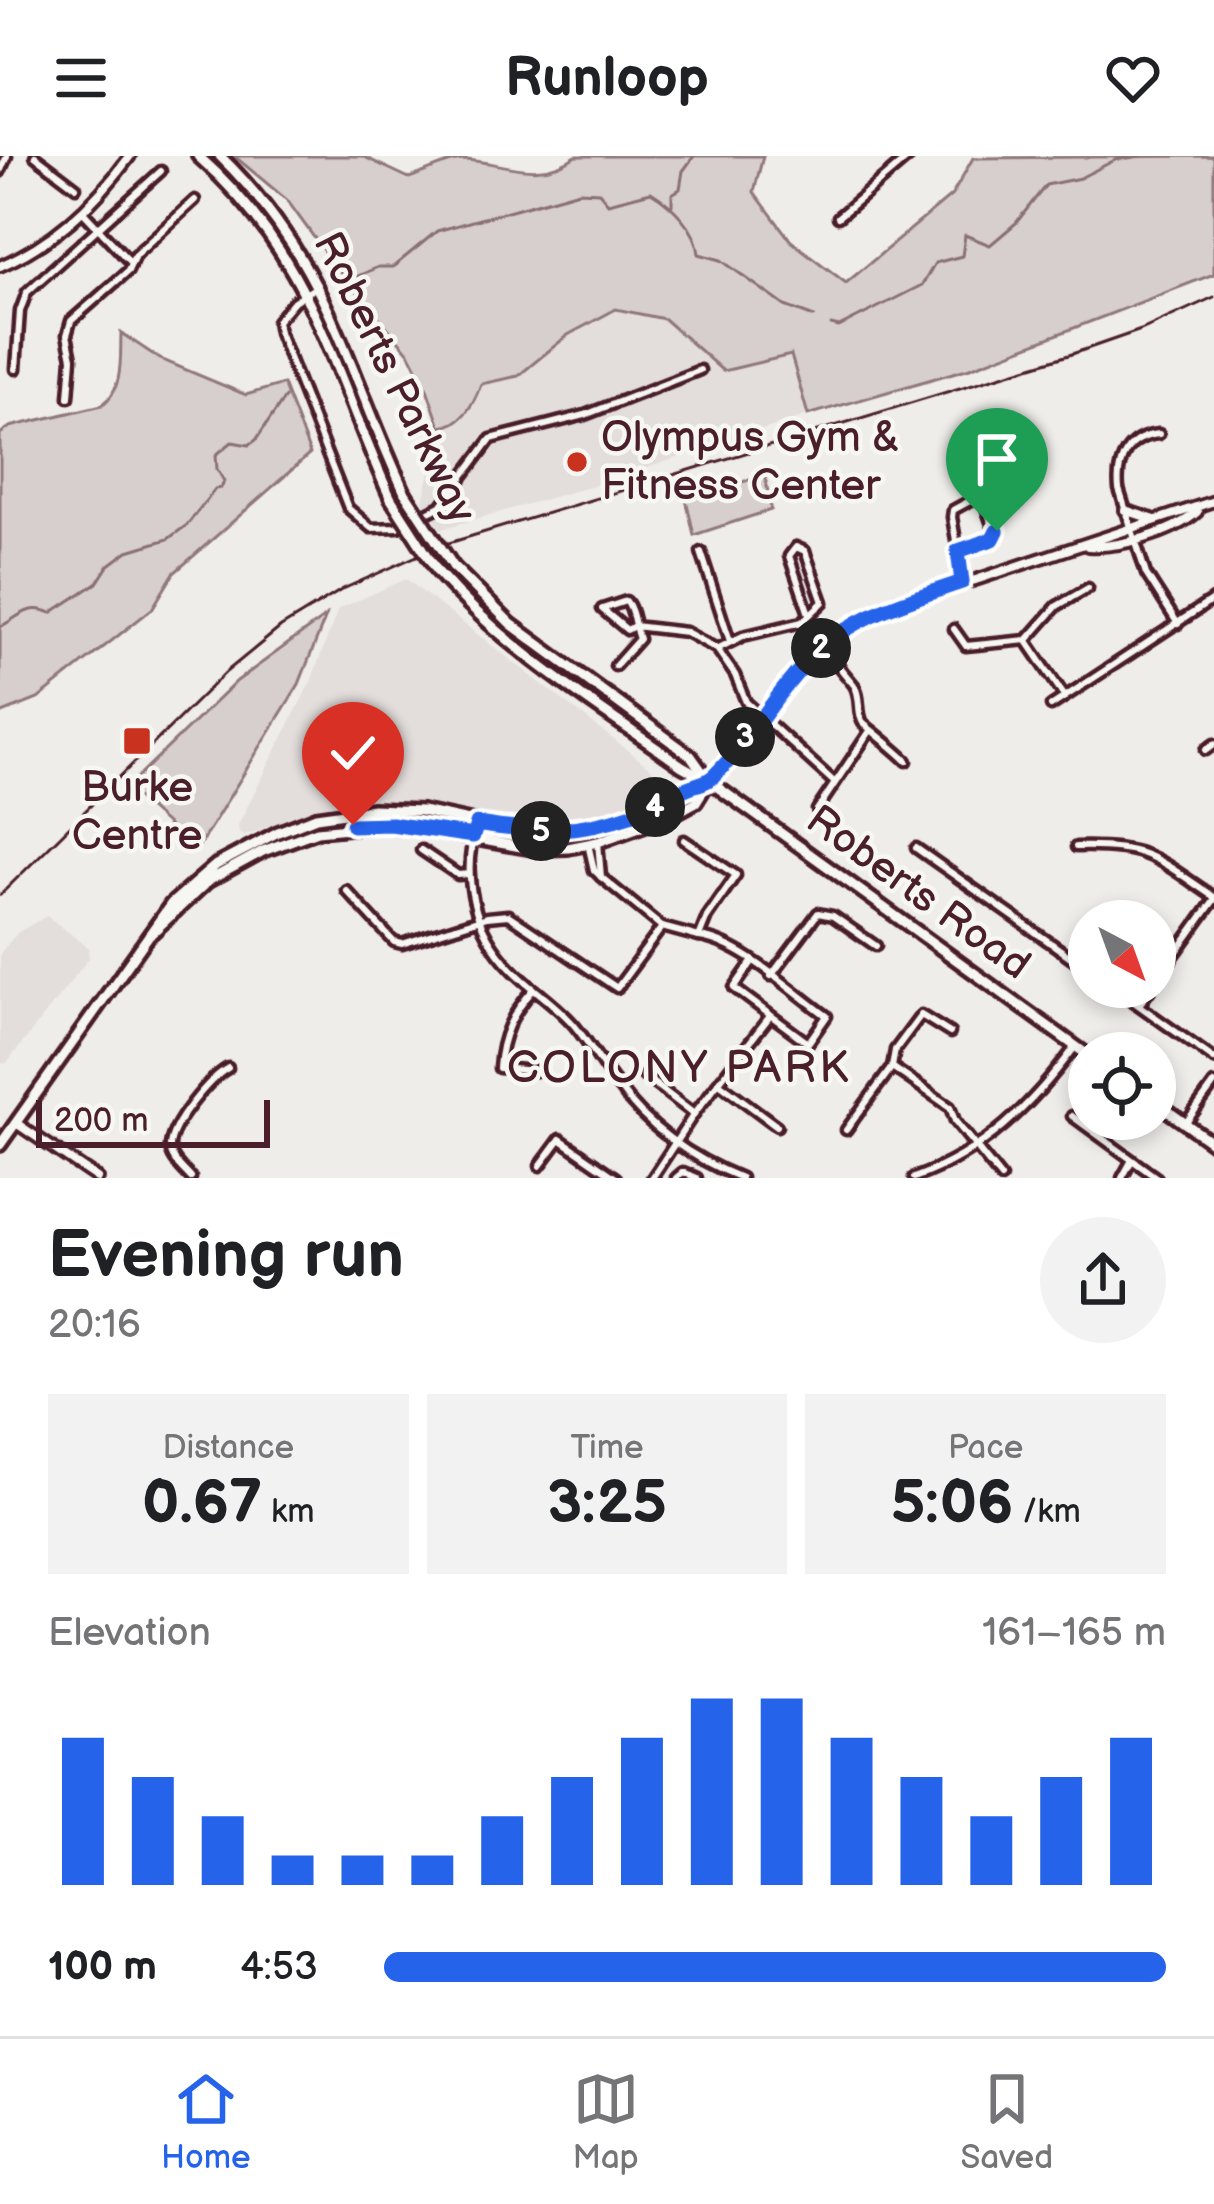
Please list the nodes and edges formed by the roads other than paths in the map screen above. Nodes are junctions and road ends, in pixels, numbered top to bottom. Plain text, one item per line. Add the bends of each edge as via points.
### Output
1 (8, 156) edge
2 (35, 156) edge
3 (130, 156) edge
4 (198, 156) edge
5 (220, 156) edge
6 (910, 156) edge
7 (899, 159) edge
8 (161, 171) dead end
9 (0, 172) edge
10 (76, 187) dead end
11 (196, 200) dead end
12 (83, 212) junction
13 (838, 217) dead end
14 (99, 230) junction
15 (130, 262) junction
16 (0, 266) edge
17 (319, 286) junction
18 (305, 293) junction
19 (16, 369) dead end
20 (700, 370) dead end
21 (69, 397) dead end
22 (1160, 434) dead end
23 (1214, 501) edge
24 (1203, 507) junction
25 (1125, 511) junction
26 (1156, 520) junction
27 (1133, 534) junction
28 (958, 551) junction
29 (700, 552) dead end
30 (962, 582) junction
31 (1088, 588) dead end
32 (1214, 598) edge
33 (809, 614) junction
34 (802, 622) junction
35 (1178, 623) junction
36 (634, 626) junction
37 (954, 628) dead end
38 (1027, 640) junction
39 (730, 641) junction
40 (822, 648) junction
41 (717, 649) junction
42 (615, 666) dead end
43 (1065, 697) junction
44 (1051, 706) dead end
45 (761, 716) junction
46 (870, 731) junction
47 (1214, 745) edge
48 (1205, 750) dead end
49 (907, 761) dead end
50 (709, 781) junction
51 (834, 782) junction
52 (817, 810) dead end
53 (477, 824) junction
54 (473, 836) junction
55 (684, 840) dead end
56 (593, 843) junction
57 (1076, 847) dead end
58 (916, 848) dead end
59 (421, 850) dead end
60 (469, 874) junction
61 (346, 890) dead end
62 (185, 894) junction
63 (1214, 898) edge
64 (479, 921) junction
65 (662, 926) junction
66 (699, 937) junction
67 (876, 946) dead end
68 (1176, 952) edge
69 (1068, 955) edge
70 (752, 962) junction
71 (771, 976) junction
72 (534, 989) junction
73 (1143, 1008) edge
74 (770, 1016) junction
75 (950, 1033) dead end
76 (1068, 1042) edge
77 (1068, 1056) edge
78 (1214, 1059) edge
79 (892, 1067) junction
80 (228, 1068) dead end
81 (536, 1071) dead end
82 (644, 1076) dead end
83 (718, 1082) junction
84 (1214, 1084) edge
85 (694, 1114) junction
86 (1176, 1117) edge
87 (16, 1123) junction
88 (1185, 1124) junction
89 (777, 1126) dead end
90 (845, 1130) dead end
91 (1105, 1140) edge
92 (1214, 1144) edge
93 (0, 1145) edge
94 (676, 1145) junction
95 (977, 1148) junction
96 (1132, 1160) junction
97 (540, 1166) dead end
98 (97, 1178) edge
99 (191, 1178) edge
100 (616, 1178) edge
101 (652, 1178) edge
102 (676, 1178) edge
103 (697, 1178) edge
104 (741, 1178) edge
105 (914, 1178) edge
106 (1001, 1178) edge
107 (1122, 1178) edge
108 (1157, 1178) edge

1 - 9 street
2 - 10 street
3 - 12 street
4 - 18 main road, Roberts Parkway via 256,217
5 - 17 main road, Roberts Parkway via 275,218
6 - 7 street
7 - 13 street
8 - 14 street
11 - 15 street
12 - 14 street
12 - 16 street
14 - 15 street
14 - 19 street via 27,292
15 - 21 street via 71,321
17 - 18 street
17 - 50 main road, Roberts Parkway, bridge via 405,494 453,566 511,624 691,756
18 - 20 street via 277,321 285,351 348,508 377,530 441,506 491,439 585,415
18 - 50 main road, Roberts Parkway, bridge via 391,499 438,572 518,649
22 - 25 street via 1137,438 1121,462
23 - 24 street
24 - 26 street
24 - 27 street via 1189,519
25 - 26 street
25 - 27 street
26 - 27 street
27 - 30 street
27 - 35 street via 1146,574
28 - 28 street via 996,536 983,499 953,510
28 - 30 street
29 - 39 street
30 - 40 street via 870,615
31 - 38 street via 1057,606
32 - 35 street
33 - 33 street via 823,602 805,550 796,547 789,556
33 - 34 street
34 - 39 street
34 - 40 street
35 - 43 street
36 - 36 street via 626,601 602,609 627,630
36 - 41 street via 686,632
36 - 42 street via 638,639
37 - 38 street via 966,646
38 - 43 street
39 - 41 street
40 - 45 street
40 - 46 street via 860,695
41 - 45 street
43 - 44 street
45 - 50 street
45 - 51 street
46 - 49 street
46 - 51 street
47 - 48 street
50 - 53 main road via 592,826
50 - 56 main road via 686,808
50 - 76 main road, Roberts Road
51 - 52 street
53 - 54 street
53 - 62 main road via 394,809 316,817 236,854
54 - 56 main road via 533,850
54 - 60 street
54 - 62 main road via 391,824 316,831
55 - 66 street via 736,875
56 - 65 street via 594,870
57 - 63 street via 1149,854
58 - 69 street
59 - 60 street
60 - 64 street
61 - 64 street via 402,944
62 - 87 main road
63 - 68 street
64 - 65 street via 508,915 616,988
64 - 72 street
65 - 66 street
66 - 70 street via 722,940
67 - 71 street via 818,913
70 - 71 street
70 - 74 street via 734,988
71 - 74 street via 827,1016 808,1042
72 - 81 street via 510,1020 500,1068
72 - 94 street
73 - 78 street
74 - 83 street
75 - 79 street via 921,1015
77 - 95 street via 1026,1108
79 - 90 street
79 - 95 street via 950,1107
80 - 99 street via 212,1077 170,1145
82 - 85 street
83 - 85 street
83 - 89 street
84 - 88 street
85 - 94 street
86 - 88 main road
87 - 93 main road
87 - 98 street
88 - 92 main road
91 - 96 street
94 - 101 street
94 - 104 street
95 - 105 street
95 - 106 street
96 - 107 street
96 - 108 street
97 - 100 street via 560,1139
102 - 103 street

